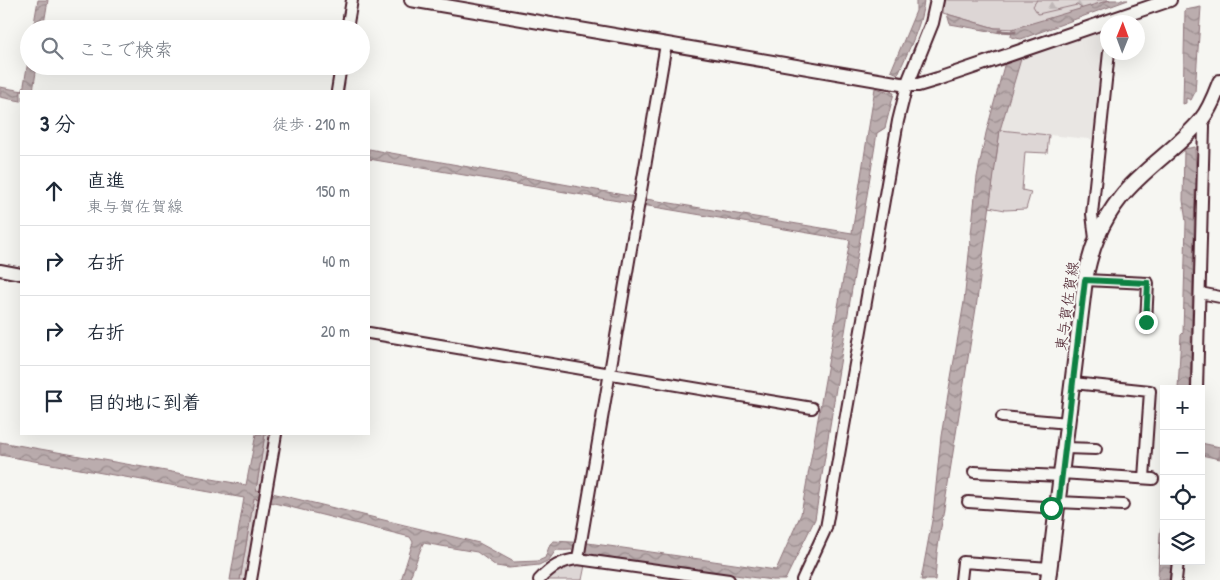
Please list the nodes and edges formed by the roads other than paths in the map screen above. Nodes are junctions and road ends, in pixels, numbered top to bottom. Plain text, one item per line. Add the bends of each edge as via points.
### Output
1 (352, 0) edge
2 (411, 0) edge
3 (936, 0) edge
4 (1170, 0) edge
5 (1126, 15) edge
6 (349, 20) edge
7 (1100, 24) edge
8 (666, 44) junction
9 (1109, 60) edge
10 (339, 75) edge
11 (1220, 82) edge
12 (907, 85) junction
13 (336, 90) edge
14 (1201, 120) junction
15 (1095, 239) junction
16 (0, 270) edge
17 (20, 274) edge
18 (1085, 280) junction
19 (1200, 293) junction
20 (1220, 297) edge
21 (1146, 322) dead end
22 (370, 333) edge
23 (609, 374) junction
24 (1074, 383) junction
25 (1197, 385) edge
26 (812, 408) dead end
27 (1002, 416) dead end
28 (1068, 423) junction
29 (276, 435) edge
30 (1065, 448) junction
31 (1096, 449) dead end
32 (974, 472) dead end
33 (1061, 475) junction
34 (968, 502) dead end
35 (1058, 505) junction
36 (1123, 505) dead end
37 (579, 555) junction
38 (1178, 565) edge
39 (1049, 574) edge
40 (251, 580) edge
41 (539, 580) edge
42 (729, 580) edge
43 (802, 580) edge
44 (961, 580) edge
45 (1176, 580) edge

1 - 6 street
2 - 8 street
3 - 12 street via 932,23
4 - 5 street
7 - 12 street via 918,85
8 - 12 street
8 - 23 street
9 - 15 street via 1092,214
10 - 13 street
11 - 14 main road, 東与賀佐賀線
12 - 43 street via 826,528
14 - 15 main road, 東与賀佐賀線 via 1122,195
14 - 19 street via 1204,126
15 - 18 main road, 東与賀佐賀線
16 - 17 street
18 - 21 street via 1148,283
18 - 24 main road, 東与賀佐賀線
19 - 20 street
19 - 25 street
22 - 23 street
23 - 26 street
23 - 37 street
24 - 28 main road, 東与賀佐賀線
24 - 33 street via 1150,391 1149,478
27 - 28 street
28 - 30 main road, 東与賀佐賀線
29 - 40 street
30 - 31 street
30 - 33 main road, 東与賀佐賀線
32 - 33 street
33 - 35 main road, 東与賀佐賀線
34 - 35 street
35 - 36 street
35 - 39 main road, 東与賀佐賀線
37 - 41 street via 550,568
37 - 42 street
38 - 45 street
39 - 44 street via 963,562

